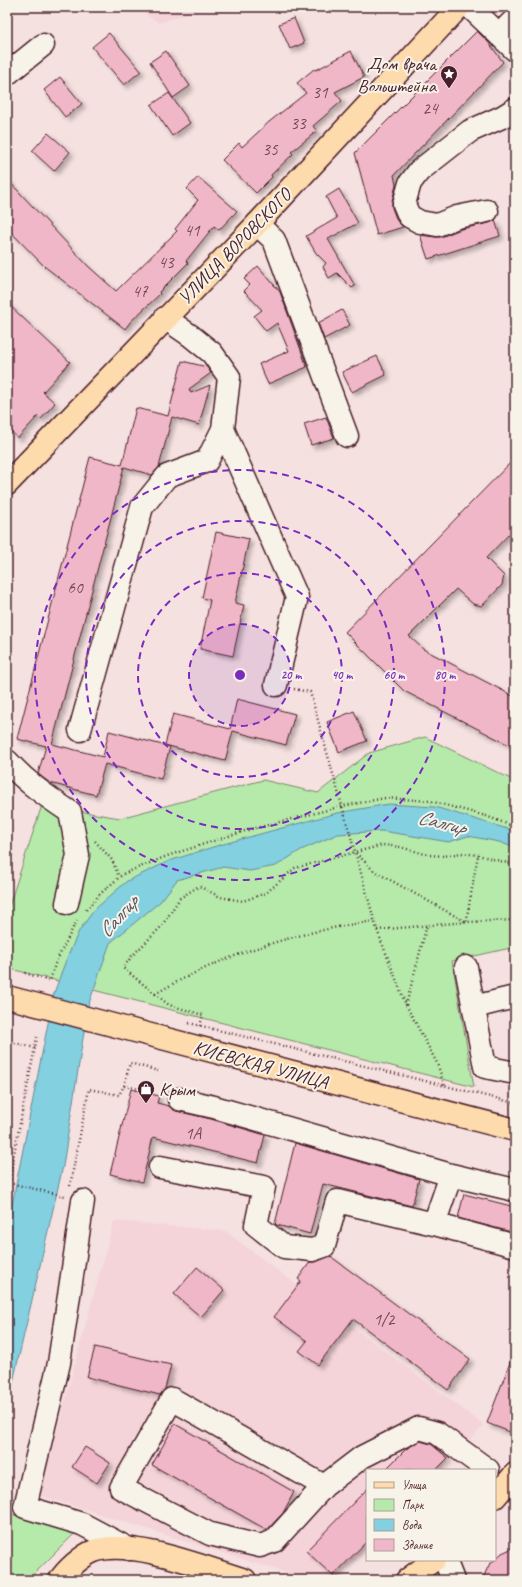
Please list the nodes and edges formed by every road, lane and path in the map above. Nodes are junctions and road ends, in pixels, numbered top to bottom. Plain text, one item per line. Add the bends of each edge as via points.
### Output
1 (459, 7) edge
2 (470, 7) edge
3 (515, 19) edge
4 (499, 35) junction
5 (43, 45) dead end
6 (515, 50) edge
7 (7, 74) edge
8 (515, 109) edge
9 (486, 211) dead end
10 (257, 224) junction
11 (165, 318) junction
12 (223, 429) junction
13 (347, 436) dead end
14 (7, 484) edge
15 (276, 685) joint
16 (80, 730) dead end
17 (7, 761) edge
18 (343, 806) junction
19 (515, 827) edge
20 (356, 852) junction
21 (478, 855) junction
22 (515, 865) edge
23 (77, 911) junction
24 (515, 920) edge
25 (374, 921) junction
26 (466, 922) junction
27 (427, 925) junction
28 (377, 930) junction
29 (466, 967) dead end
30 (25, 973) dead end
31 (155, 994) junction
32 (7, 997) edge
33 (515, 997) edge
34 (406, 1005) junction
35 (474, 1007) junction
36 (186, 1022) dead end
37 (200, 1026) junction
38 (37, 1037) dead end
39 (7, 1041) edge
40 (35, 1048) junction
41 (158, 1071) dead end
42 (515, 1073) edge
43 (124, 1086) junction
44 (445, 1087) junction
45 (144, 1090) dead end
46 (179, 1099) dead end
47 (515, 1103) edge
48 (515, 1130) edge
49 (160, 1167) dead end
50 (451, 1175) junction
51 (9, 1183) junction
52 (515, 1190) edge
53 (74, 1196) junction
54 (7, 1203) edge
55 (434, 1224) junction
56 (515, 1246) edge
57 (487, 1469) edge
58 (324, 1486) junction
59 (130, 1548) junction
60 (433, 1561) edge
61 (445, 1561) edge
62 (60, 1580) edge
63 (246, 1580) edge
64 (407, 1580) edge
65 (453, 1580) edge

1 - 10 main road, УЛИЦА ВОРОВСКОГО
2 - 4 street
3 - 4 street
4 - 6 street
5 - 7 street
8 - 9 street via 470,131 424,167 410,183 404,204 409,216 420,222 437,225 457,217
10 - 11 main road, УЛИЦА ВОРОВСКОГО
10 - 13 street via 274,240
11 - 12 street via 212,353 229,377
11 - 14 main road, УЛИЦА ВОРОВСКОГО
12 - 15 street via 297,597
12 - 16 street via 206,461 167,476 142,507
15 - 18 path via 310,692
17 - 23 street via 20,776 70,812 78,855
18 - 19 path via 385,798 430,801 486,816
18 - 20 path
18 - 23 path via 248,830 167,856 123,874
20 - 21 path via 383,845 400,846 429,855
20 - 25 path
20 - 26 path via 374,871
20 - 31 path via 294,868 266,893 243,901 220,897 199,886 180,898 160,927 123,968
21 - 22 path
21 - 26 path
23 - 30 path via 49,983
24 - 26 path
25 - 28 path
25 - 31 path via 334,927 272,943 213,965
26 - 27 path
27 - 28 path
27 - 34 path
28 - 34 path
29 - 35 street
31 - 37 path via 169,1006 203,1015
32 - 48 main road, КИЕВСКАЯ УЛИЦА, bridge
33 - 35 street
34 - 44 path via 438,1063
35 - 42 street via 485,1067
36 - 37 path
37 - 44 path
38 - 40 path
39 - 40 path
40 - 51 path
41 - 43 path via 130,1063
43 - 45 path
43 - 53 path via 119,1094 89,1089
44 - 47 path
46 - 50 street
49 - 55 street via 264,1188 256,1225 284,1247 312,1250 324,1246 337,1201
50 - 52 street
50 - 55 street
51 - 53 path
51 - 54 path
53 - 59 street via 59,1363 25,1507 82,1524
55 - 56 street
57 - 58 street via 437,1433 418,1428 362,1458
58 - 58 street via 274,1541 260,1546 210,1534 121,1488 172,1399
59 - 62 main road via 94,1551 67,1569
59 - 63 main road
60 - 64 main road
61 - 65 street

